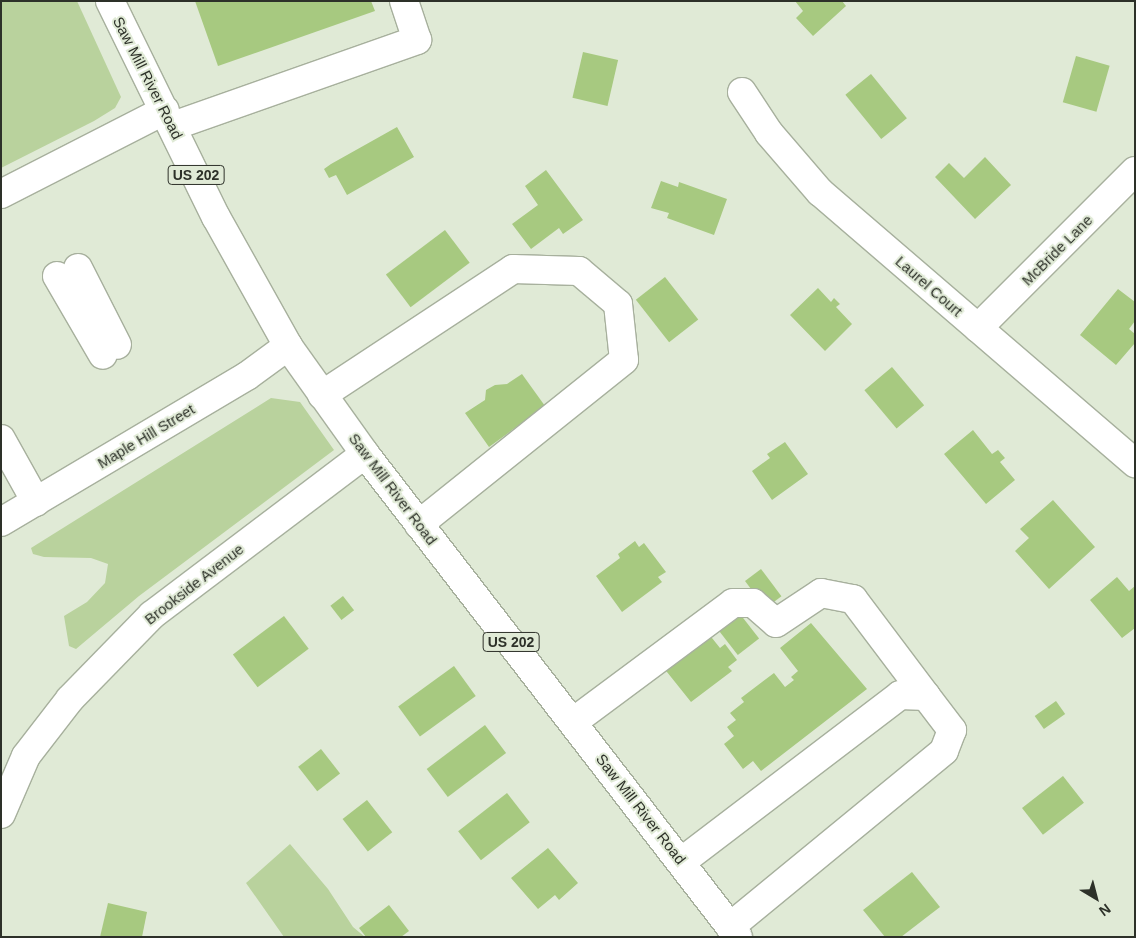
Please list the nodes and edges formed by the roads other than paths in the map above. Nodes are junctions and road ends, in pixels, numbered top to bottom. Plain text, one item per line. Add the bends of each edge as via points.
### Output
1 (110, 1) edge
2 (404, 1) edge
3 (742, 92) dead end
4 (169, 118) junction
5 (1135, 171) edge
6 (1, 194) edge
7 (68, 272) dead end
8 (978, 328) junction
9 (288, 346) junction
10 (110, 350) dead end
11 (322, 395) junction
12 (1, 439) edge
13 (365, 454) junction
14 (1135, 463) edge
15 (36, 502) junction
16 (1, 522) edge
17 (419, 524) junction
18 (926, 696) junction
19 (573, 722) junction
20 (1, 814) edge
21 (681, 862) junction
22 (734, 932) edge

1 - 4 main road, Saw Mill River Road / US 202
2 - 4 main road via 417,40
3 - 8 main road, Laurel Court via 769,133 820,192
4 - 6 main road
4 - 9 main road, Saw Mill River Road / US 202 via 216,217
5 - 8 main road, McBride Lane
7 - 10 main road
8 - 14 main road, Laurel Court
9 - 11 main road, Saw Mill River Road / US 202
9 - 15 main road, Maple Hill Street via 247,376
11 - 13 main road, Saw Mill River Road / US 202
11 - 17 main road via 513,269 579,271 618,304 624,360
12 - 15 main road
13 - 17 main road, Saw Mill River Road / US 202
13 - 20 main road, Brookside Avenue via 152,615 70,699 26,756
15 - 16 main road, Maple Hill Street
17 - 19 main road, Saw Mill River Road / US 202
18 - 19 main road via 853,599 821,593 776,623 753,603 733,603
18 - 21 main road via 900,695
18 - 22 main road via 952,730 944,751
19 - 21 main road, Saw Mill River Road / US 202
21 - 22 main road, Saw Mill River Road / US 202

